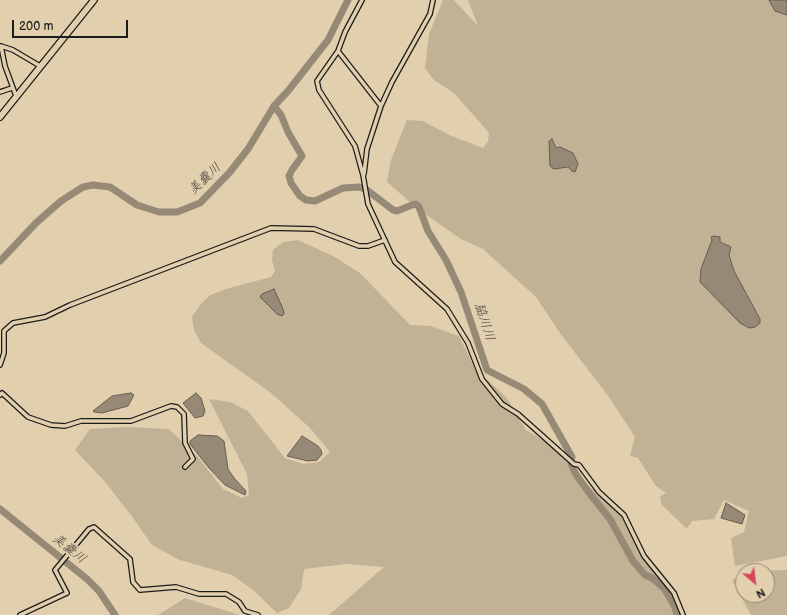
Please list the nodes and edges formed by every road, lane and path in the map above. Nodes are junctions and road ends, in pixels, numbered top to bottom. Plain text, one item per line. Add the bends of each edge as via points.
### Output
1 (94, 0) edge
2 (362, 0) edge
3 (432, 0) edge
4 (1, 46) edge
5 (338, 51) junction
6 (40, 66) junction
7 (12, 88) junction
8 (0, 92) edge
9 (16, 96) junction
10 (381, 106) junction
11 (0, 116) edge
12 (363, 175) junction
13 (385, 240) junction
14 (0, 365) edge
15 (0, 394) edge
16 (186, 468) dead end
17 (27, 614) edge
18 (20, 615) edge
19 (258, 615) edge
20 (684, 615) edge

1 - 6 main road
2 - 5 street
3 - 10 street via 430,14
4 - 6 street
4 - 7 street
5 - 10 street
5 - 12 street via 316,81 354,146
6 - 9 main road
7 - 8 street
7 - 9 street
9 - 11 main road
10 - 12 street via 367,149
12 - 13 street via 368,199
13 - 14 street via 368,246 359,246 314,229 271,228 70,305 45,317 13,323 4,331 4,354
13 - 20 street via 400,268 447,309 468,343 482,379 502,404 518,414 574,464 579,465 599,492 624,515 644,556 674,593
15 - 16 street via 2,393 28,416 51,425 65,426 81,420 131,421 171,406 177,407 184,414 186,442 192,459
17 - 18 street
17 - 19 street via 67,592 55,570 89,529 94,527 130,559 133,582 140,590 176,587 199,594 226,594 239,602 245,611

